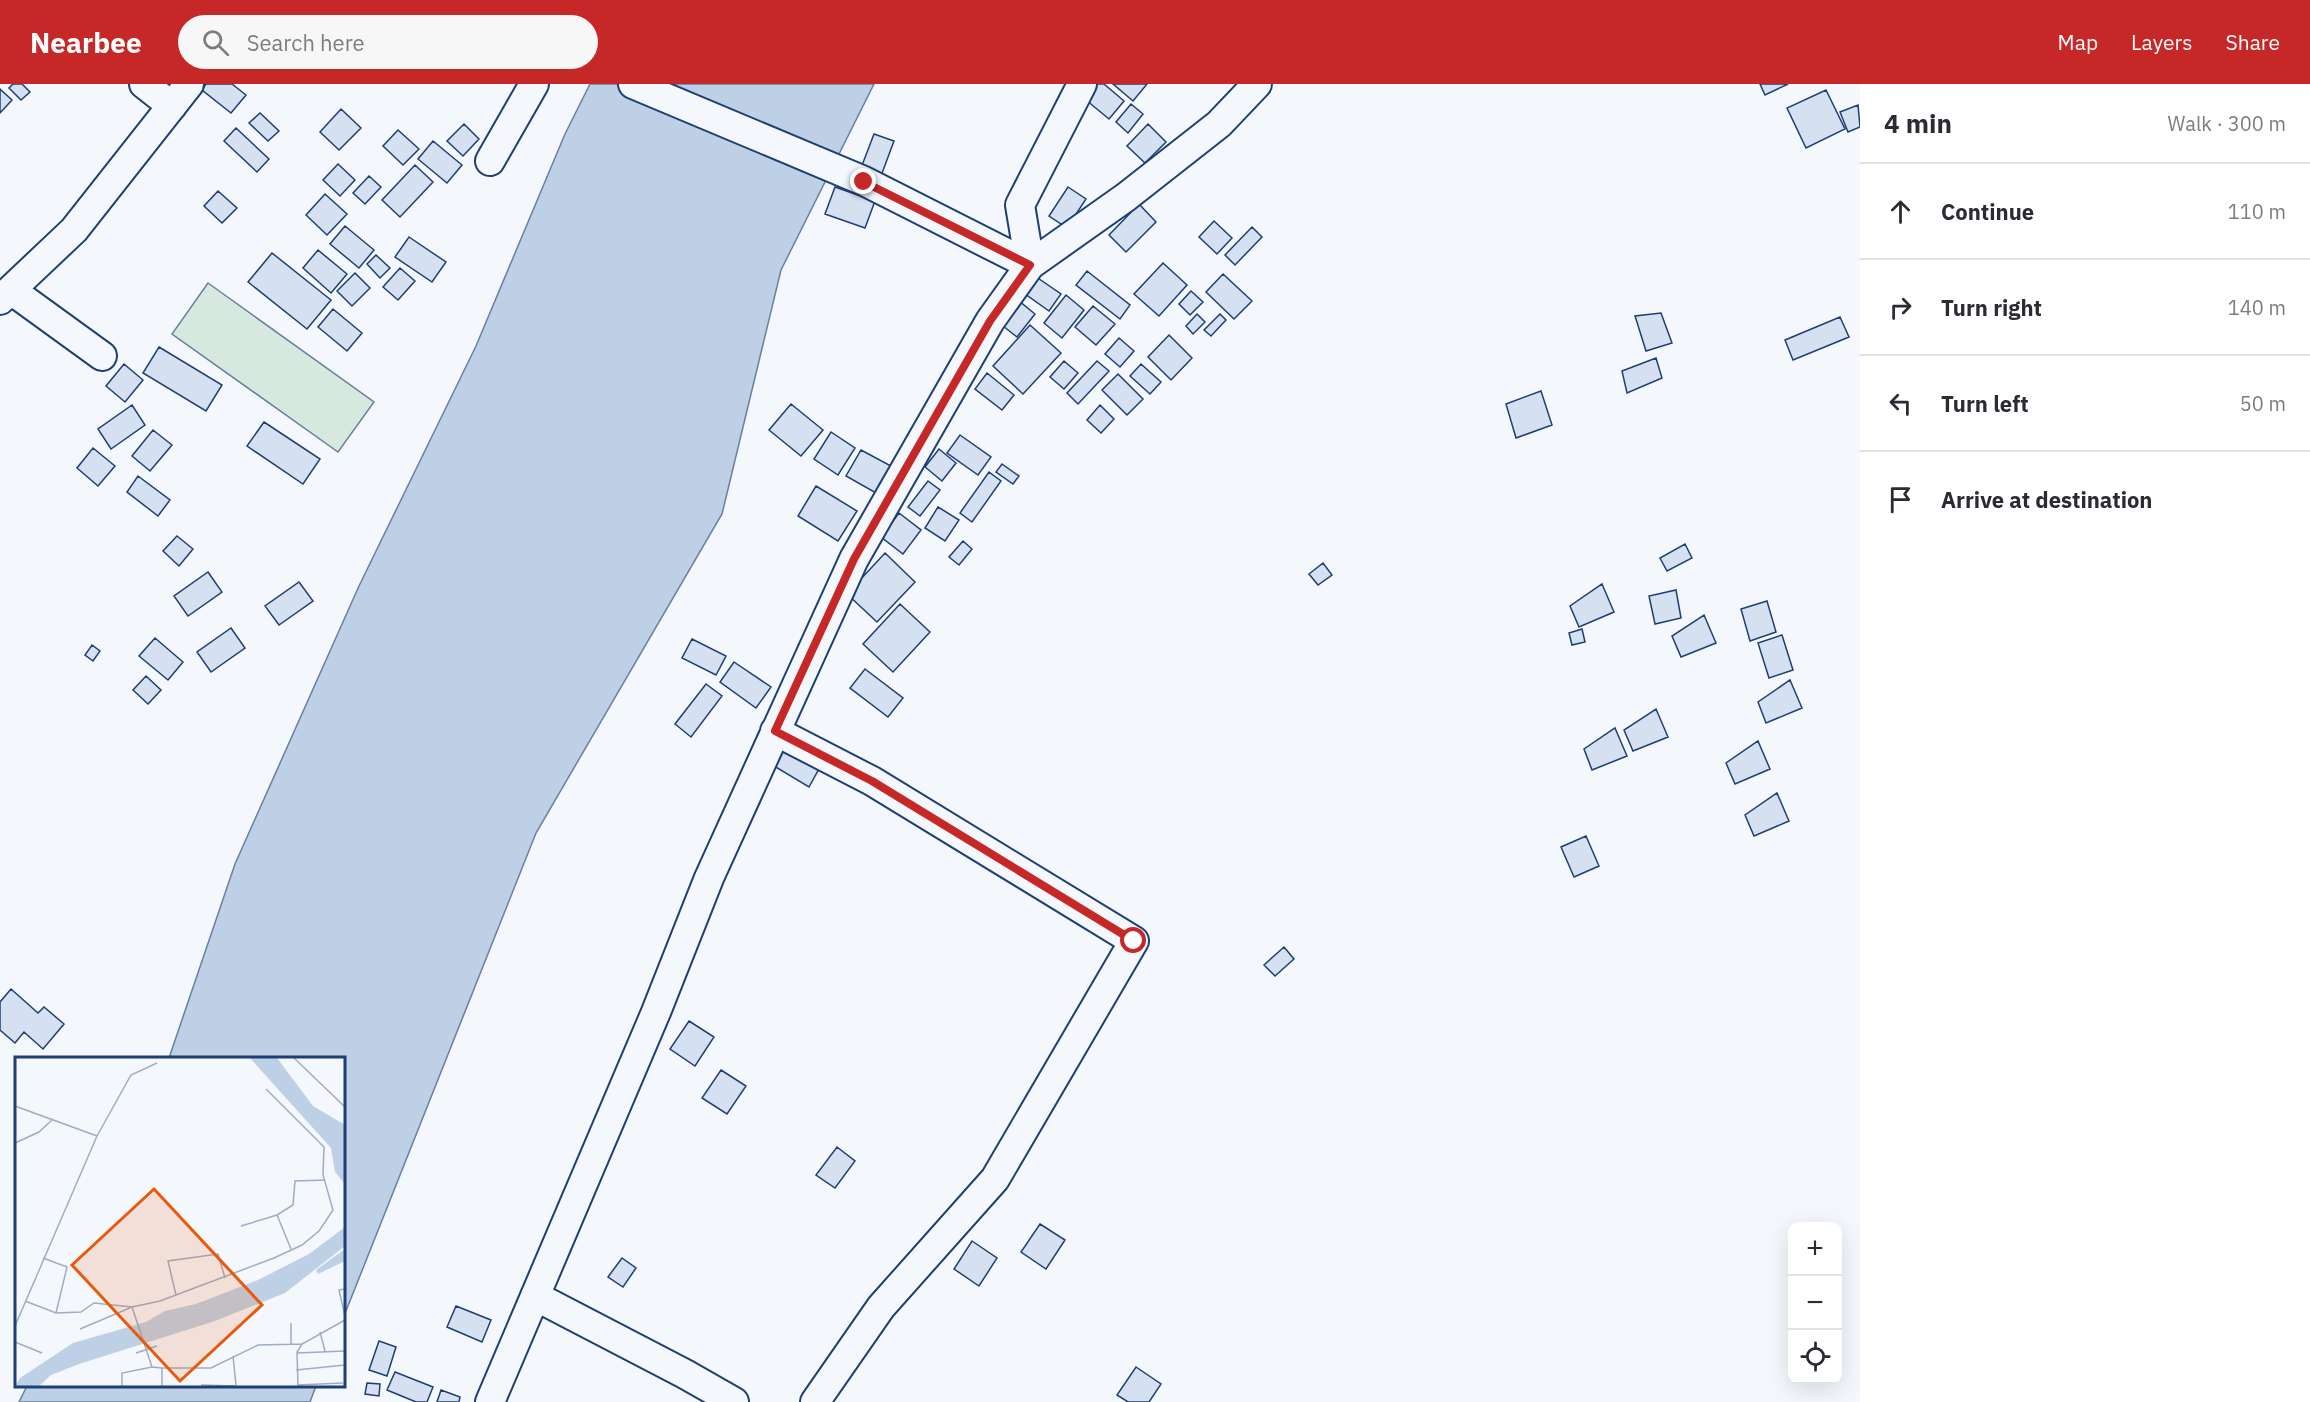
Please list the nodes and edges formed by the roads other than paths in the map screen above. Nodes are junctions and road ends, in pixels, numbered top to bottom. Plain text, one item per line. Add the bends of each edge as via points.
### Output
1 (144, 84) edge
2 (189, 84) edge
3 (534, 84) edge
4 (633, 84) edge
5 (1082, 84) edge
6 (1257, 84) edge
7 (172, 106) junction
8 (490, 161) dead end
9 (1030, 265) junction
10 (5, 295) edge
11 (102, 356) dead end
12 (775, 731) junction
13 (535, 1296) junction
14 (490, 1402) edge
15 (734, 1402) edge
16 (815, 1402) edge

1 - 7 street
2 - 7 street
3 - 8 street
4 - 9 street via 864,182
5 - 9 street via 1020,205
6 - 9 street via 1209,131 1126,197
7 - 10 street via 74,230
9 - 12 street via 990,321 854,559
10 - 11 street
12 - 13 street via 709,878
12 - 16 street via 872,781 1134,941 995,1179 881,1307
13 - 14 street
13 - 15 street

